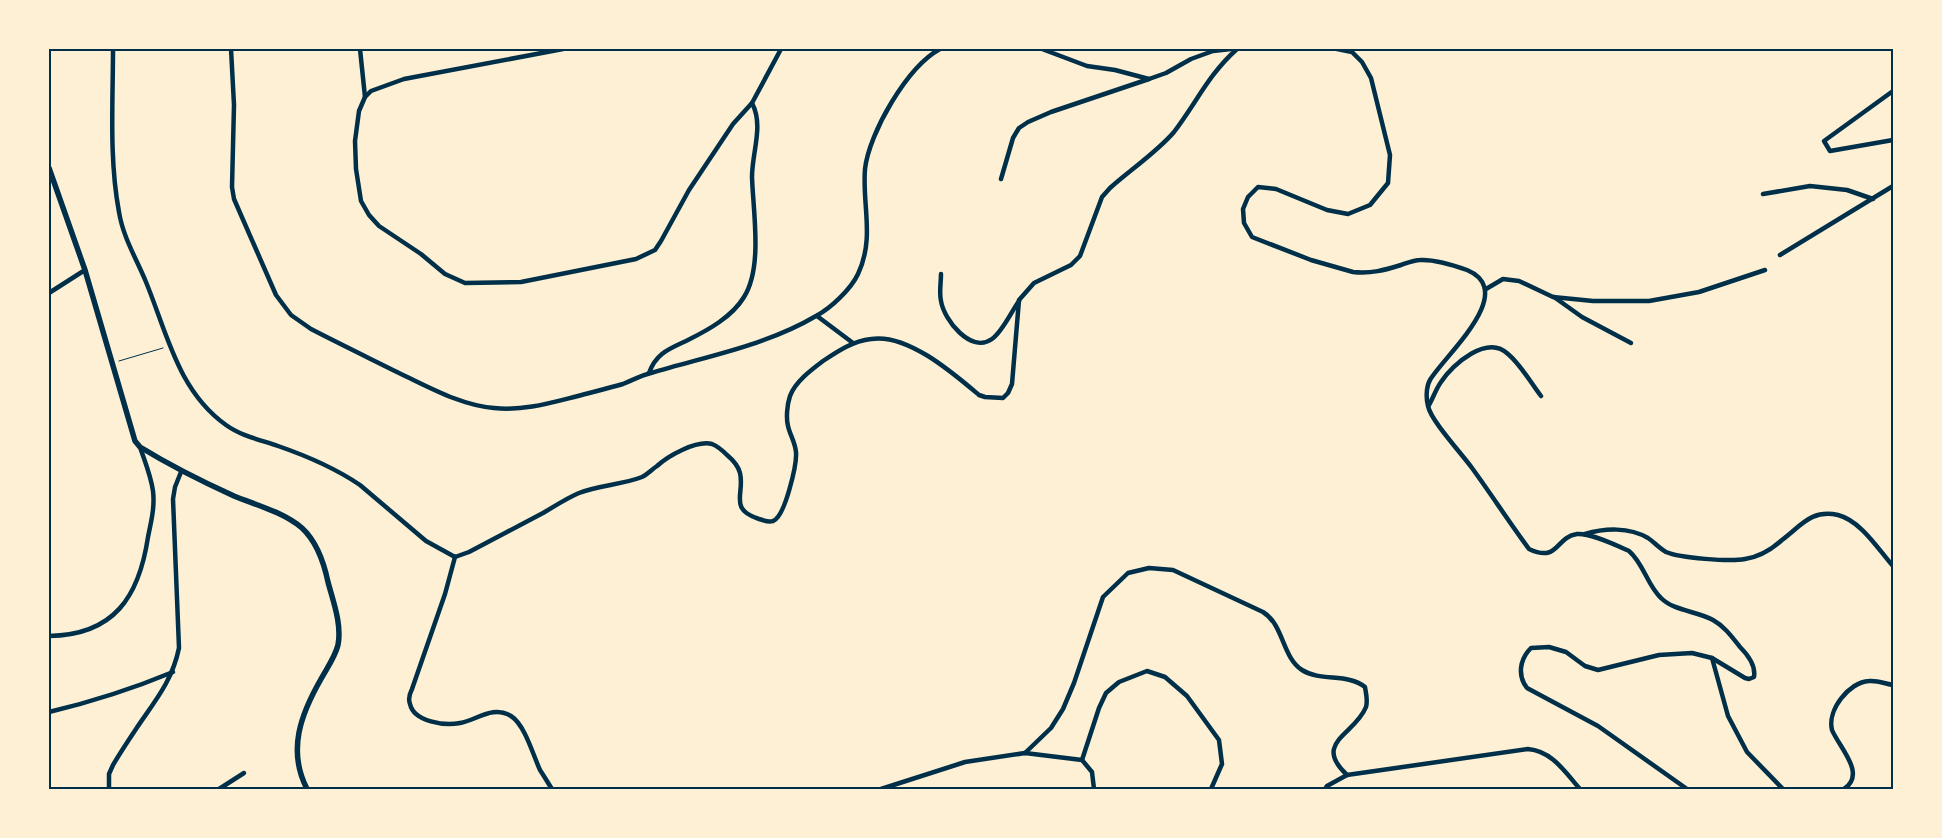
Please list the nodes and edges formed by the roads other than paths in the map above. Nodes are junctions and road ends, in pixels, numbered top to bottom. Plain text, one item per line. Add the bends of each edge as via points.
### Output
1 (113, 49) edge
2 (231, 49) edge
3 (360, 49) edge
4 (563, 49) edge
5 (781, 49) edge
6 (940, 49) edge
7 (1042, 49) edge
8 (1231, 49) edge
9 (1237, 49) edge
10 (1337, 49) edge
11 (1149, 79) junction
12 (1893, 91) edge
13 (365, 97) junction
14 (752, 103) junction
15 (1893, 140) edge
16 (49, 168) edge
17 (1001, 179) dead end
18 (1893, 186) edge
19 (1764, 194) dead end
20 (1873, 198) junction
21 (1780, 255) dead end
22 (85, 270) junction
23 (1765, 270) dead end
24 (941, 274) dead end
25 (1486, 290) junction
26 (49, 293) edge
27 (1553, 296) junction
28 (1019, 300) junction
29 (817, 316) junction
30 (853, 343) junction
31 (1631, 343) dead end
32 (649, 373) junction
33 (1541, 396) dead end
34 (1428, 407) junction
35 (140, 447) junction
36 (182, 472) junction
37 (1584, 534) junction
38 (454, 557) junction
39 (1893, 566) edge
40 (49, 636) edge
41 (1712, 658) junction
42 (173, 672) junction
43 (1893, 686) edge
44 (49, 712) edge
45 (1025, 754) junction
46 (1082, 760) junction
47 (244, 773) dead end
48 (1347, 775) junction
49 (109, 789) edge
50 (218, 789) edge
51 (307, 789) edge
52 (552, 789) edge
53 (881, 789) edge
54 (1094, 789) edge
55 (1211, 789) edge
56 (1325, 789) edge
57 (1580, 789) edge
58 (1687, 789) edge
59 (1783, 789) edge
60 (1844, 789) edge

1 - 38 street via 114,175 119,212 127,241 169,346 190,389 200,403 228,426 349,478 426,542
2 - 32 street via 234,199 276,295 292,315 311,329 444,395 492,408 533,407 624,383
3 - 13 street
4 - 13 street via 404,79 371,91
5 - 14 street
6 - 29 street via 909,76 876,131 865,171 866,250 858,276 836,302
7 - 11 street via 1086,66
8 - 11 street via 1191,59
9 - 28 street via 1209,78 1174,132 1102,197 1076,261 1034,283
10 - 25 street via 1352,52 1371,78 1390,155 1388,183 1370,205 1348,214 1326,210 1276,189 1258,187 1248,197 1243,209 1244,223 1252,237 1311,260 1366,274 1420,260 1453,264 1482,279
11 - 17 street via 1051,112 1019,128
12 - 15 street via 1824,141 1830,151
13 - 14 street via 355,141 361,201 379,226 465,284 521,282 649,254 661,241 689,190 733,124
14 - 32 street via 758,125 752,174 755,248 754,268 745,296 706,331 656,358
16 - 22 street
18 - 20 street
19 - 20 street via 1810,186 1847,190
20 - 21 street
22 - 26 street
22 - 35 street via 131,435
23 - 27 street via 1699,292 1648,301 1593,301
24 - 28 street via 940,300 944,313 952,326 970,340 983,343 993,338
25 - 27 street via 1503,279 1519,281
25 - 34 street via 1482,309 1471,329 1429,382
27 - 31 street via 1582,317
28 - 30 street via 1012,384 1003,398 979,394 944,367 898,342 872,338
29 - 30 street
29 - 32 street via 739,349
30 - 38 street via 818,365 798,383 790,396 788,426 796,453 792,478 779,517 770,522 742,510 739,470 734,461 712,444 702,444 680,451 641,477 578,494 470,552
33 - 34 street via 1508,354 1488,348 1479,349 1456,364 1441,382
34 - 37 street via 1529,548 1547,553 1574,534
35 - 36 street
35 - 40 street via 151,481 153,509 147,547 131,593 117,611 89,630
36 - 42 street via 173,499 179,648
36 - 51 street via 293,522 311,538 325,568 339,635 334,656 306,705 300,726 297,754
37 - 39 street via 1598,530 1635,532 1672,554 1743,560 1781,542 1809,517 1825,513 1840,516 1858,526
37 - 41 street via 1629,551 1661,599 1714,621 1728,632 1746,653 1754,667 1754,677 1745,678
38 - 52 street via 446,594 412,689 410,704 413,711 421,716 449,724 461,723 485,713 498,712 510,716 520,726
41 - 58 street via 1692,653 1665,654 1598,670 1585,666 1566,652 1549,647 1531,648 1525,654 1521,668 1521,680 1527,688 1598,726
41 - 59 street via 1728,716 1743,745
42 - 44 street via 90,702
42 - 49 street via 113,765
43 - 60 street via 1870,681 1854,686 1832,716 1830,725 1834,737 1853,767 1853,779
45 - 46 street
45 - 48 street via 1051,728 1063,709 1103,597 1128,574 1149,568 1173,570 1263,612 1275,622 1294,663 1303,670 1359,682 1366,687 1365,709 1335,745 1333,752 1336,765
45 - 53 street via 965,762
46 - 54 street via 1092,772
46 - 55 street via 1106,692 1118,682 1147,671 1165,677 1187,696 1219,740 1222,764
47 - 50 street
48 - 56 street
48 - 57 street via 1528,749 1543,752 1560,765

